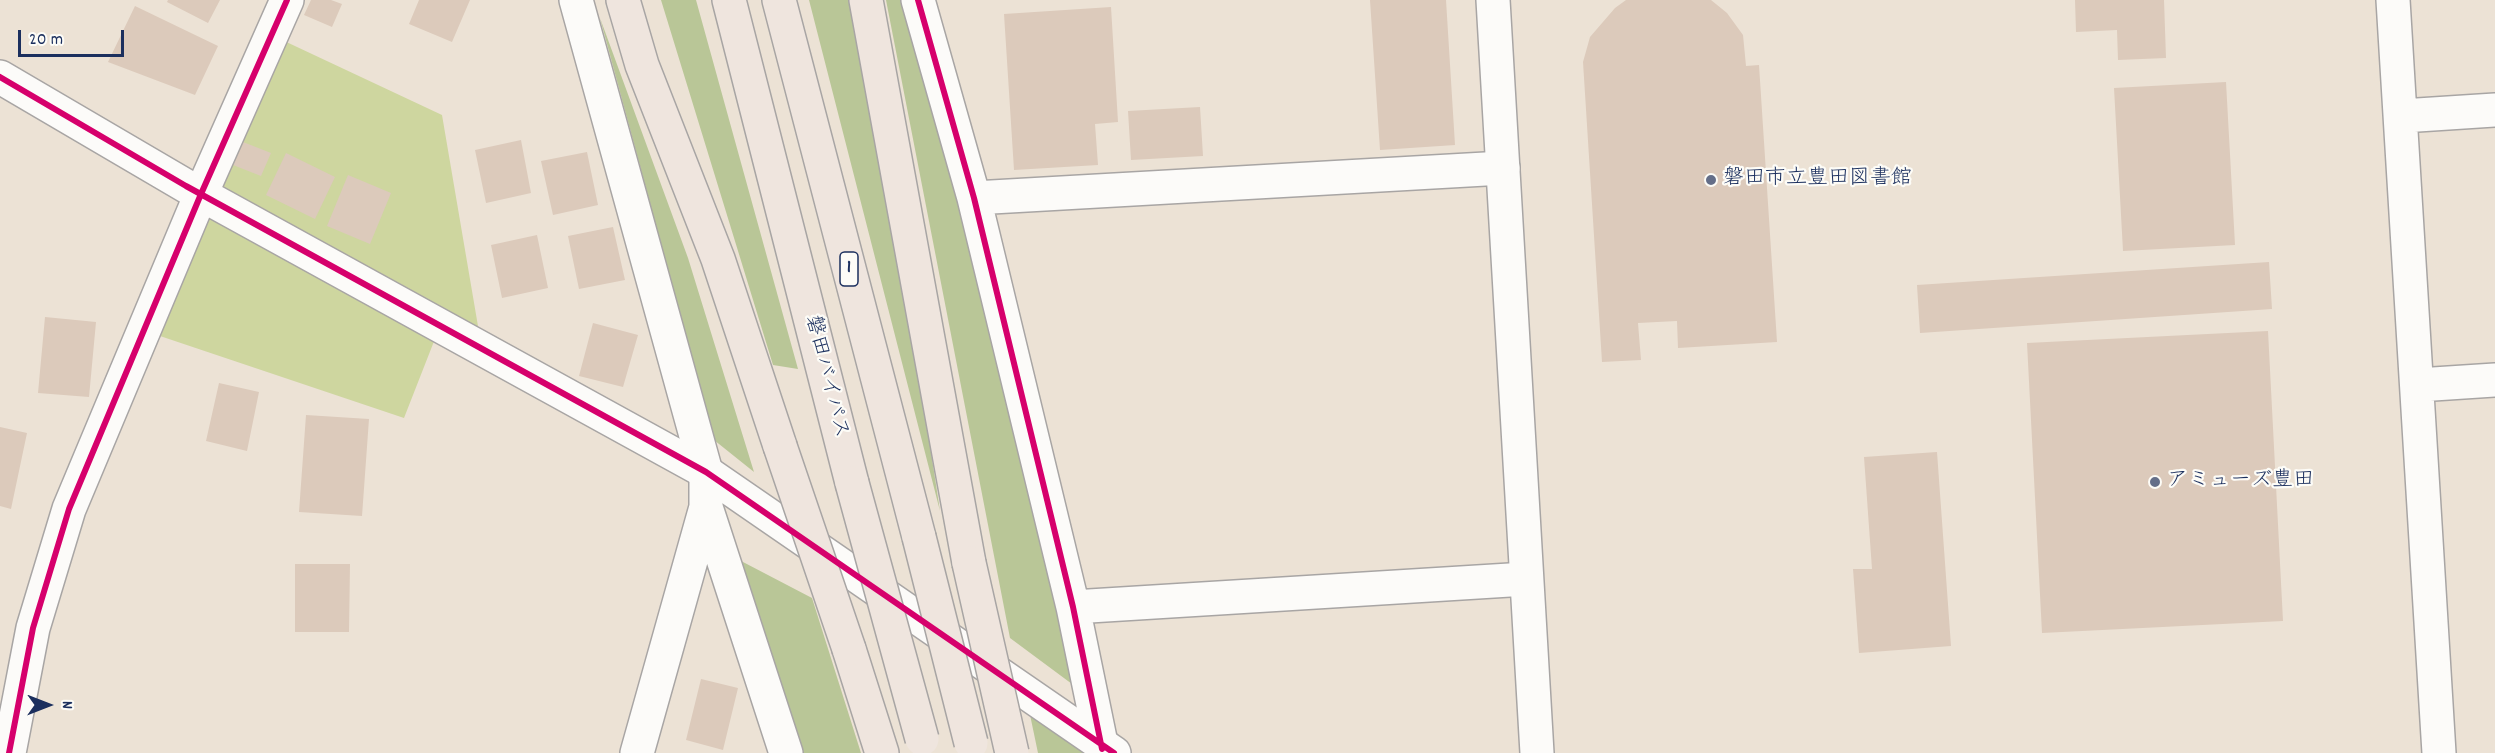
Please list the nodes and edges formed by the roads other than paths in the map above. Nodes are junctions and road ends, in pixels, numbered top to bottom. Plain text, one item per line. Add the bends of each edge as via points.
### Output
1 (287, 0) edge
2 (576, 0) edge
3 (623, 0) edge
4 (729, 0) edge
5 (779, 0) edge
6 (866, 0) edge
7 (918, 0) edge
8 (1493, 0) edge
9 (2393, 0) edge
10 (0, 77) edge
11 (2495, 110) edge
12 (2402, 116) junction
13 (1503, 168) junction
14 (201, 194) junction
15 (974, 198) junction
16 (2495, 380) edge
17 (2418, 385) junction
18 (706, 472) junction
19 (706, 507) junction
20 (1526, 579) junction
21 (1073, 608) junction
22 (924, 746) edge
23 (972, 748) edge
24 (1106, 750) edge
25 (9, 753) edge
26 (637, 753) edge
27 (786, 753) edge
28 (882, 753) edge
29 (1012, 753) edge
30 (1537, 753) edge
31 (2439, 753) edge

1 - 14 street
2 - 18 street
3 - 28 highway, bridge via 642,65 718,259
4 - 22 highway, 磐田バイパス, bridge via 852,483
5 - 23 highway, 1, bridge
6 - 29 highway, bridge via 969,563
7 - 15 street
8 - 13 street
9 - 12 street
10 - 14 street
11 - 12 street
12 - 17 street
13 - 15 street
13 - 20 street
14 - 18 street
14 - 25 street via 69,509 33,628
15 - 21 street
16 - 17 street
17 - 31 street
18 - 19 street
18 - 24 street
19 - 26 street
19 - 27 street
20 - 21 street
20 - 30 street
21 - 24 street

